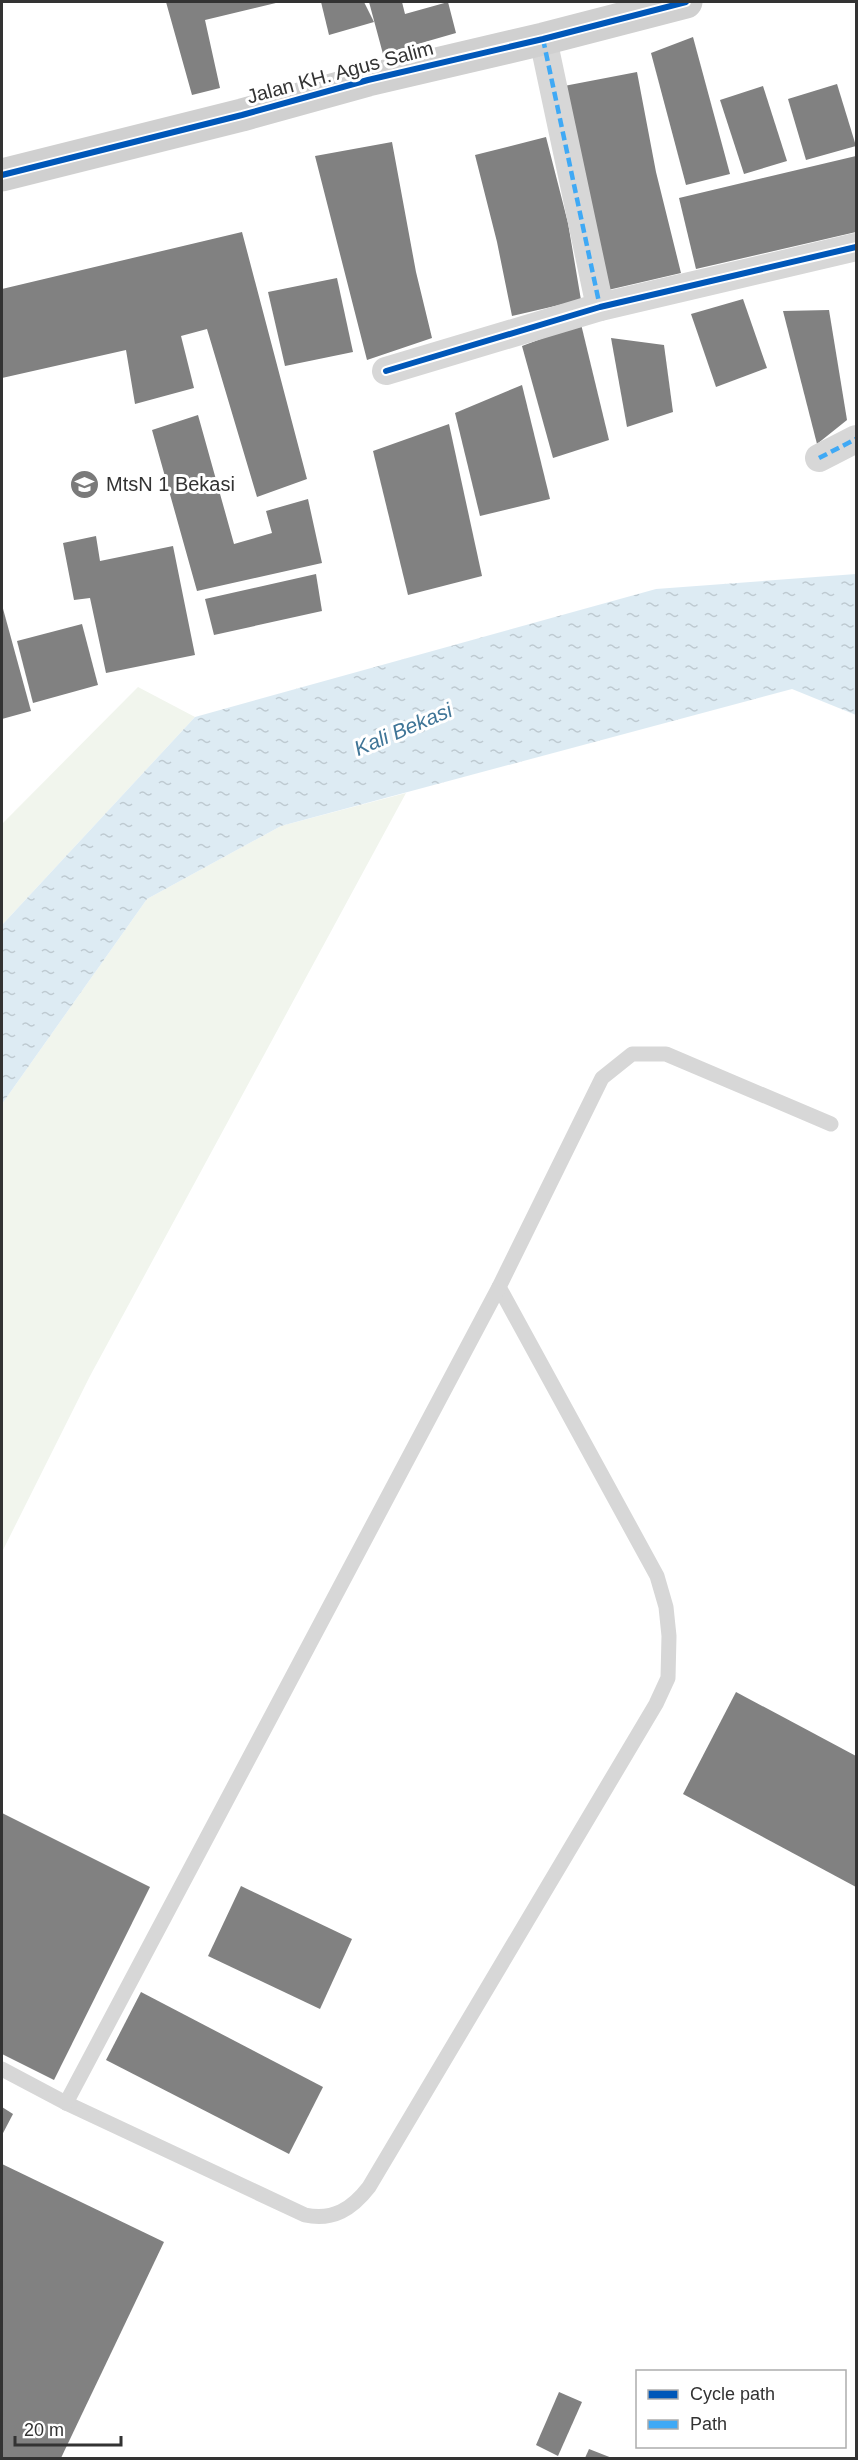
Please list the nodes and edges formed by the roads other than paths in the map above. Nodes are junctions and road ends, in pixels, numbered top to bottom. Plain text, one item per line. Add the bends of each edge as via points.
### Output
1 (686, 2) edge
2 (543, 39) junction
3 (2, 175) edge
4 (856, 247) edge
5 (600, 307) junction
6 (386, 371) dead end
7 (856, 438) edge
8 (819, 458) dead end
9 (831, 1124) dead end
10 (499, 1287) junction
11 (2, 2069) edge
12 (66, 2103) junction

1 - 2 street, Jalan KH. Agus Salim
2 - 3 street, Jalan KH. Agus Salim
2 - 5 street
4 - 5 street
5 - 6 street
7 - 8 street
9 - 10 lane via 666,1054 632,1054 602,1078
10 - 12 lane
10 - 12 lane via 657,1576 669,1636 668,1678 656,1704 369,2187 343,2212 323,2217 305,2215
11 - 12 lane

